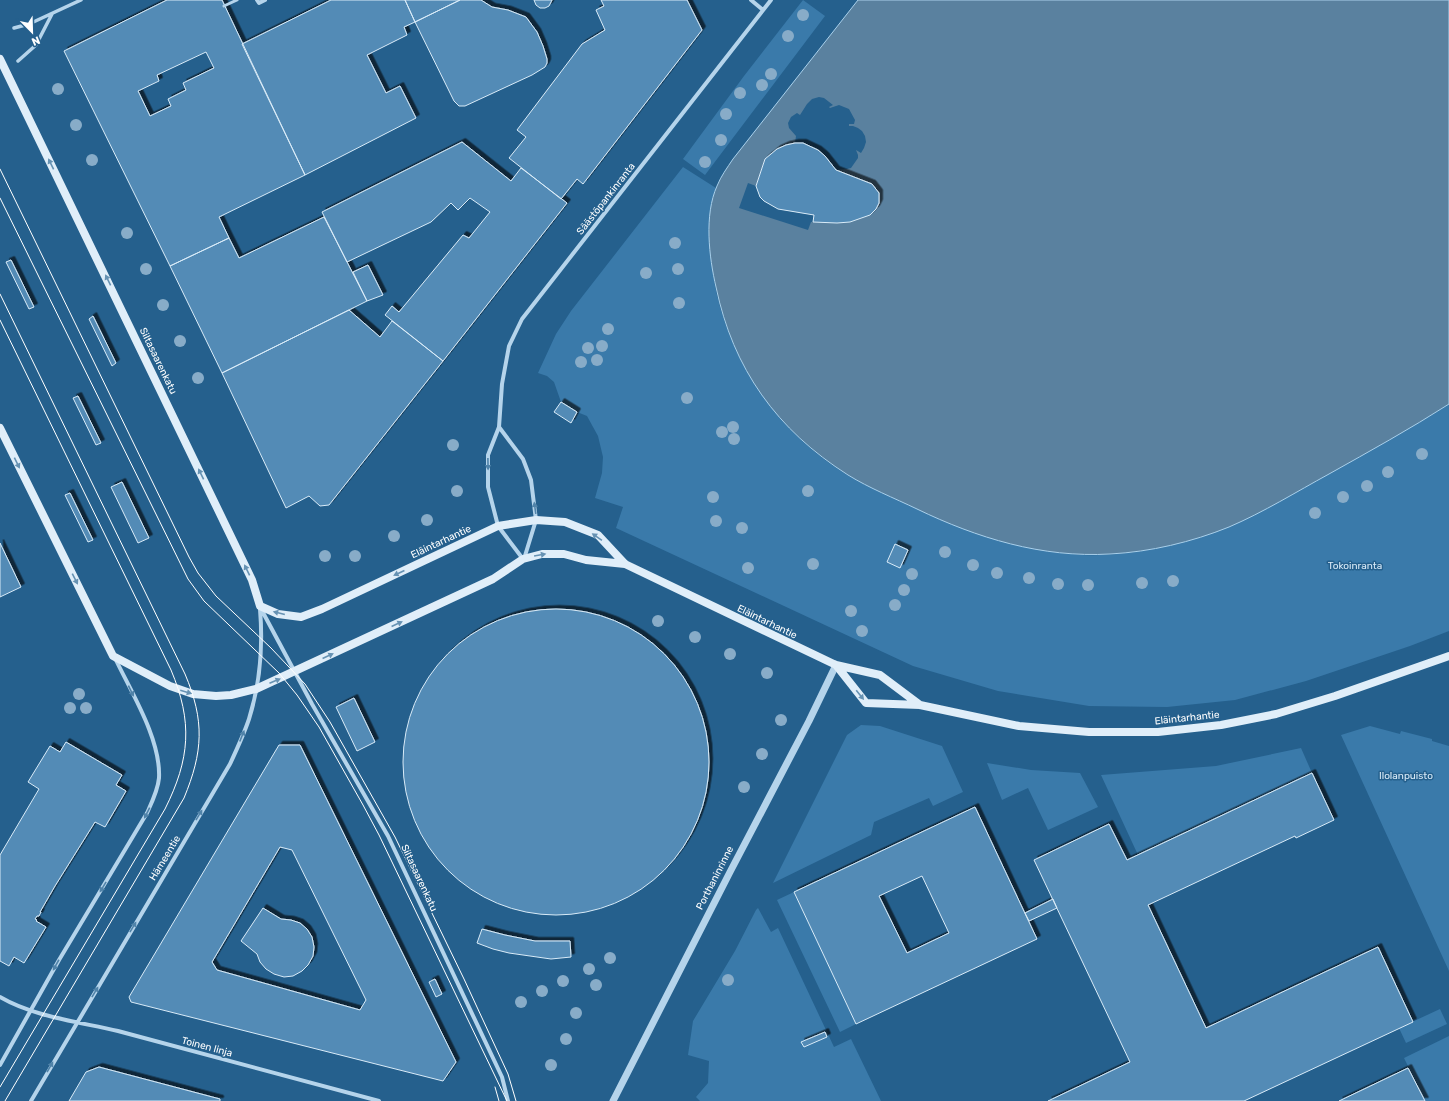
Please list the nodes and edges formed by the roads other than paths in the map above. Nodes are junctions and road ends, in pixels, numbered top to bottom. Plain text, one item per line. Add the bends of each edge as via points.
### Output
1 (81, 0) edge
2 (237, 0) edge
3 (257, 0) edge
4 (265, 0) edge
5 (751, 0) edge
6 (771, 0) edge
7 (224, 6) dead end
8 (763, 10) junction
9 (52, 14) junction
10 (14, 28) dead end
11 (0, 59) edge
12 (18, 61) dead end
13 (499, 427) junction
14 (0, 428) edge
15 (536, 520) junction
16 (498, 526) junction
17 (524, 559) junction
18 (625, 564) junction
19 (260, 606) junction
20 (114, 656) junction
21 (1449, 656) edge
22 (836, 665) junction
23 (294, 672) junction
24 (256, 689) junction
25 (920, 705) junction
26 (0, 996) edge
27 (31, 1010) junction
28 (76, 1022) junction
29 (0, 1065) edge
30 (30, 1101) edge
31 (379, 1101) edge
32 (508, 1101) edge
33 (613, 1101) edge

1 - 9 street
2 - 7 lane
3 - 4 street via 259,3
5 - 8 street
6 - 8 street, Säästöpankinranta
8 - 13 street, Säästöpankinranta via 522,319 509,346 502,384
9 - 10 street
9 - 12 street via 36,45
19 -> 11 main road, Siltasaarenkatu via 252,580
15 -> 13 street via 531,480 523,459
13 -> 16 street, Säästöpankinranta via 488,455 488,487
14 -> 20 main road
15 - 16 main road, Eläintarhantie
15 - 17 street
18 -> 15 main road, Eläintarhantie via 598,536 565,522
16 - 17 street, Säästöpankinranta
16 -> 19 main road, Eläintarhantie via 300,617 278,614
17 -> 18 main road, Eläintarhantie via 542,554 564,554 586,560
23 -> 17 main road, Eläintarhantie via 493,579
18 - 22 main road, Eläintarhantie
19 - 23 street, Siltasaarenkatu
19 - 24 street, Hämeentie via 262,640
20 -> 24 main road via 170,686 193,694 232,695
20 -> 27 street via 152,738 158,758 159,779 147,813
21 - 25 main road, Eläintarhantie via 1276,714 1221,725 1158,732 1089,732 1019,726
22 - 25 main road, Eläintarhantie via 880,675
22 -> 25 main road, Eläintarhantie via 866,702
22 - 33 street, Porthaninrinne
24 -> 23 main road
23 - 32 street, Siltasaarenkatu via 388,836 502,1077
28 -> 24 street, Hämeentie via 230,764 247,725
26 - 27 street, Toinen linja
27 - 28 street, Toinen linja
27 - 29 street
30 -> 28 street, Hämeentie
28 - 31 street, Toinen linja

